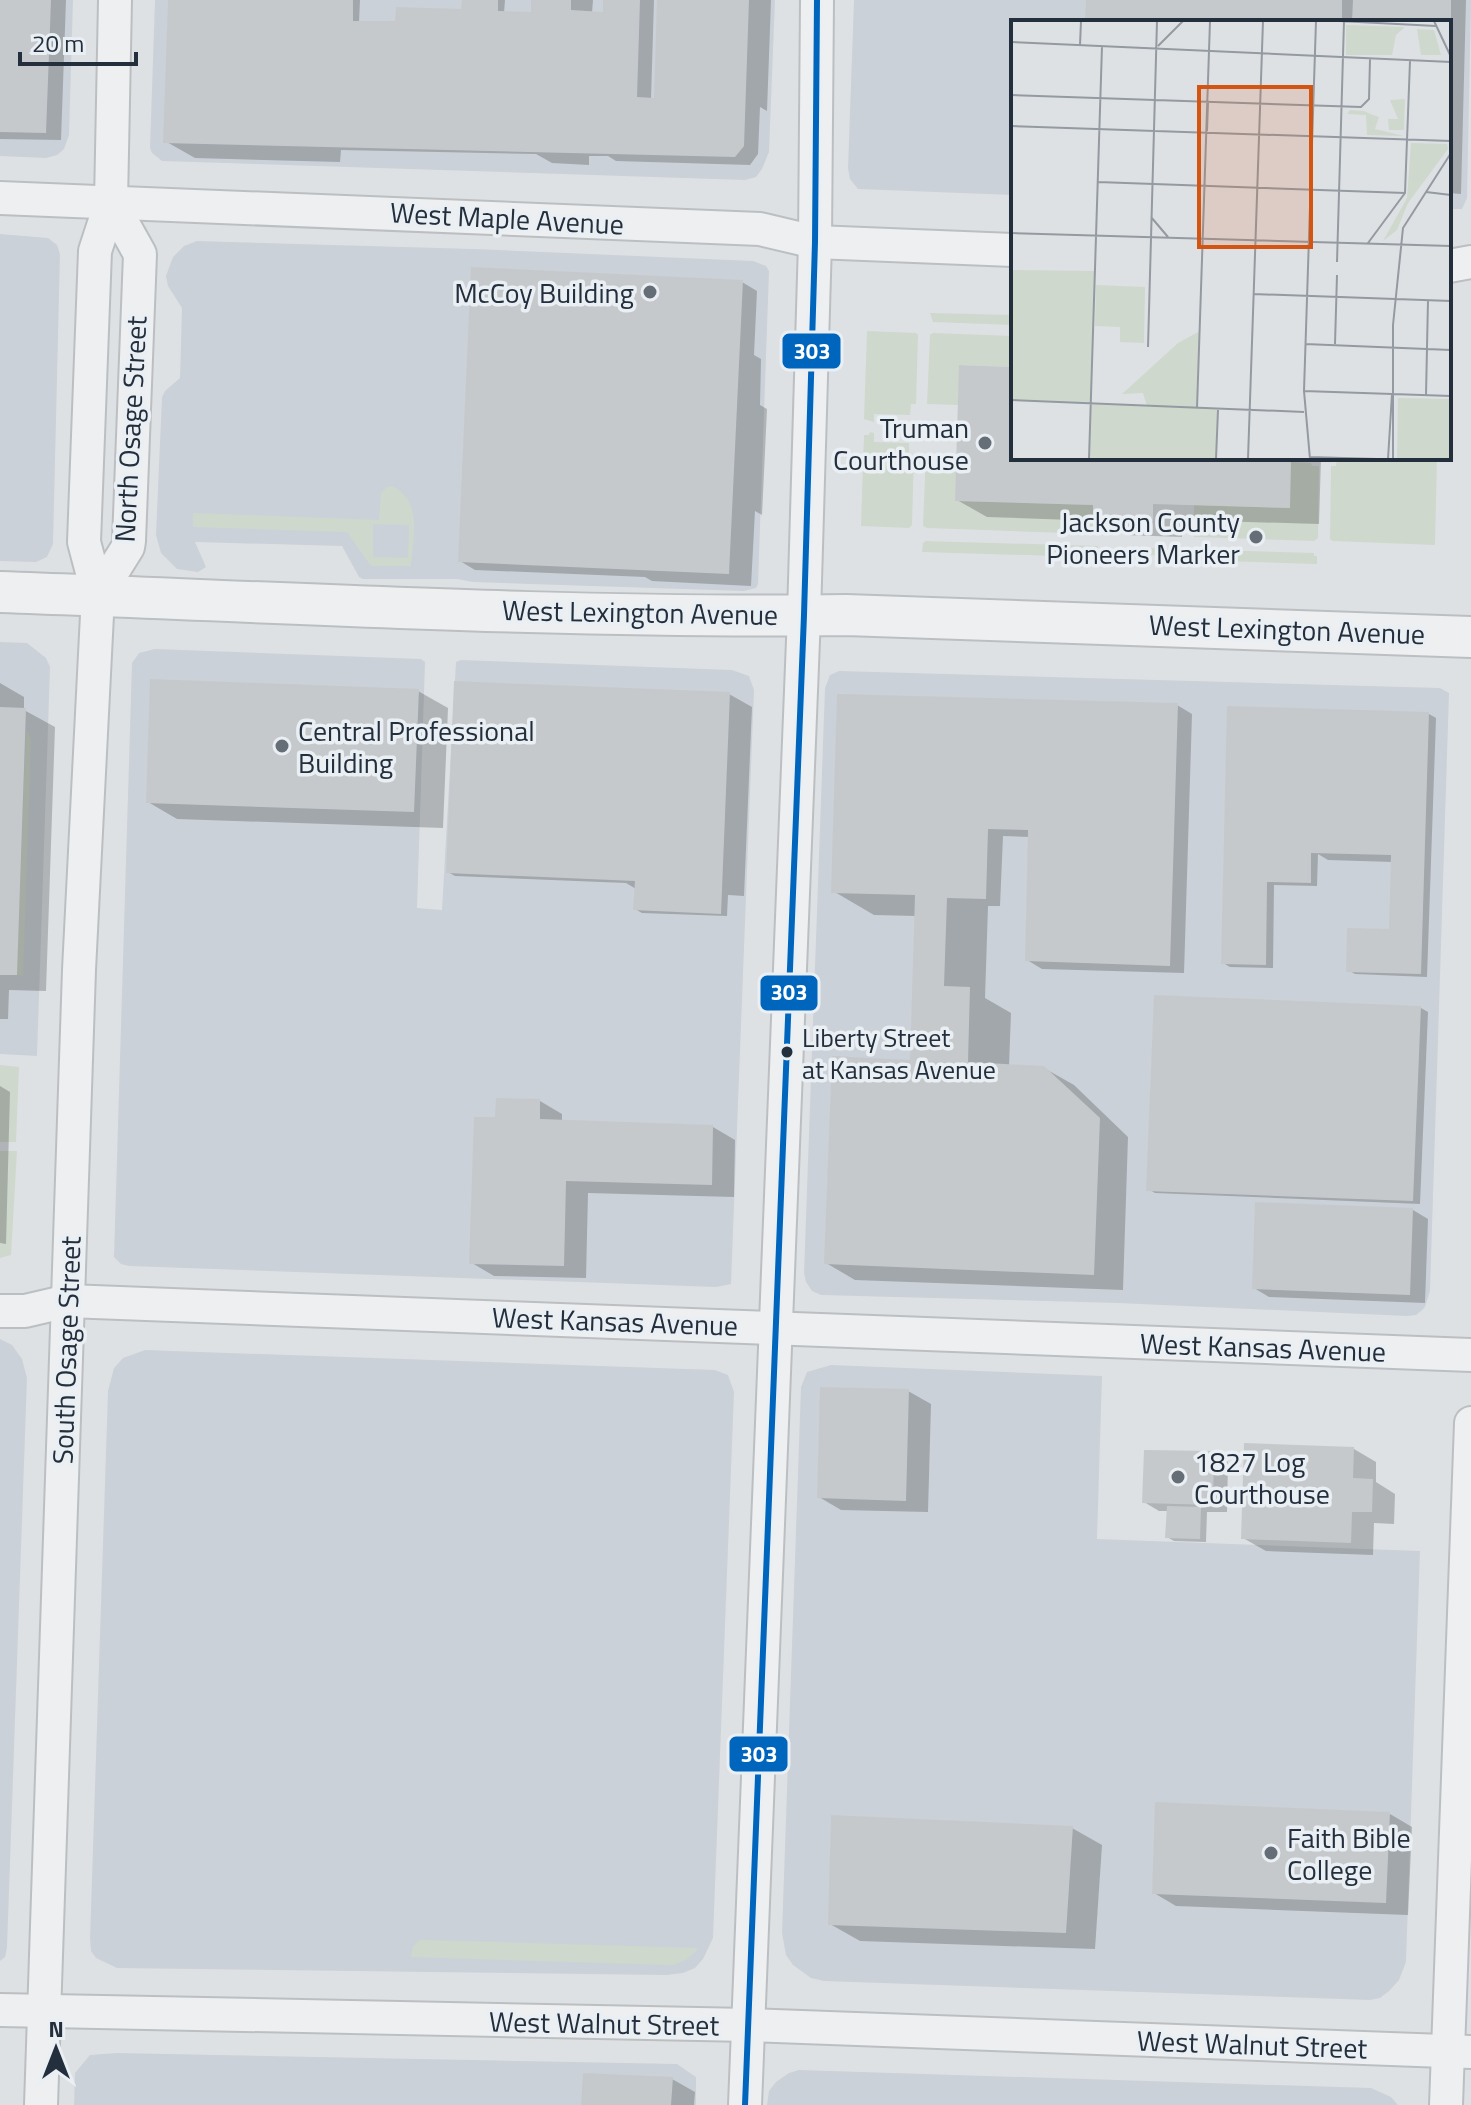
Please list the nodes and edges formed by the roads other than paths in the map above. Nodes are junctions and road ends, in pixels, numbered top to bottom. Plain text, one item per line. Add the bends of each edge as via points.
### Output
1 (115, 0) edge
2 (817, 0) edge
3 (0, 198) edge
4 (111, 202) junction
5 (815, 242) junction
6 (1011, 250) edge
7 (1471, 262) edge
8 (1451, 266) edge
9 (0, 592) edge
10 (98, 595) junction
11 (804, 615) junction
12 (1471, 637) edge
13 (68, 1301) junction
14 (0, 1311) edge
15 (775, 1327) junction
16 (1471, 1355) edge
17 (1471, 1423) edge
18 (0, 2010) edge
19 (43, 2012) junction
20 (749, 2025) junction
21 (1460, 2051) edge
22 (41, 2105) edge
23 (745, 2105) edge
24 (1446, 2105) edge

1 - 4 street, North Osage Street
2 - 5 street
3 - 4 street, West Maple Avenue
4 - 5 street, West Maple Avenue via 760,229
4 - 10 street, North Osage Street via 95,251 84,542
4 - 10 street, North Osage Street via 140,254 129,541
5 - 6 street, West Maple Avenue
5 - 11 street
7 - 8 street
9 - 10 street, West Lexington Avenue
10 - 11 street, West Lexington Avenue
10 - 13 street, South Osage Street
11 - 12 street, West Lexington Avenue
11 - 15 street
13 - 14 street, West Kansas Avenue
13 - 15 street, West Kansas Avenue
13 - 19 street, South Osage Street
15 - 16 street, West Kansas Avenue
15 - 20 street
17 - 21 street
18 - 19 street, West Walnut Street
19 - 20 street, West Walnut Street
19 - 22 street, South Osage Street
20 - 21 street, West Walnut Street
20 - 23 street
21 - 24 street

